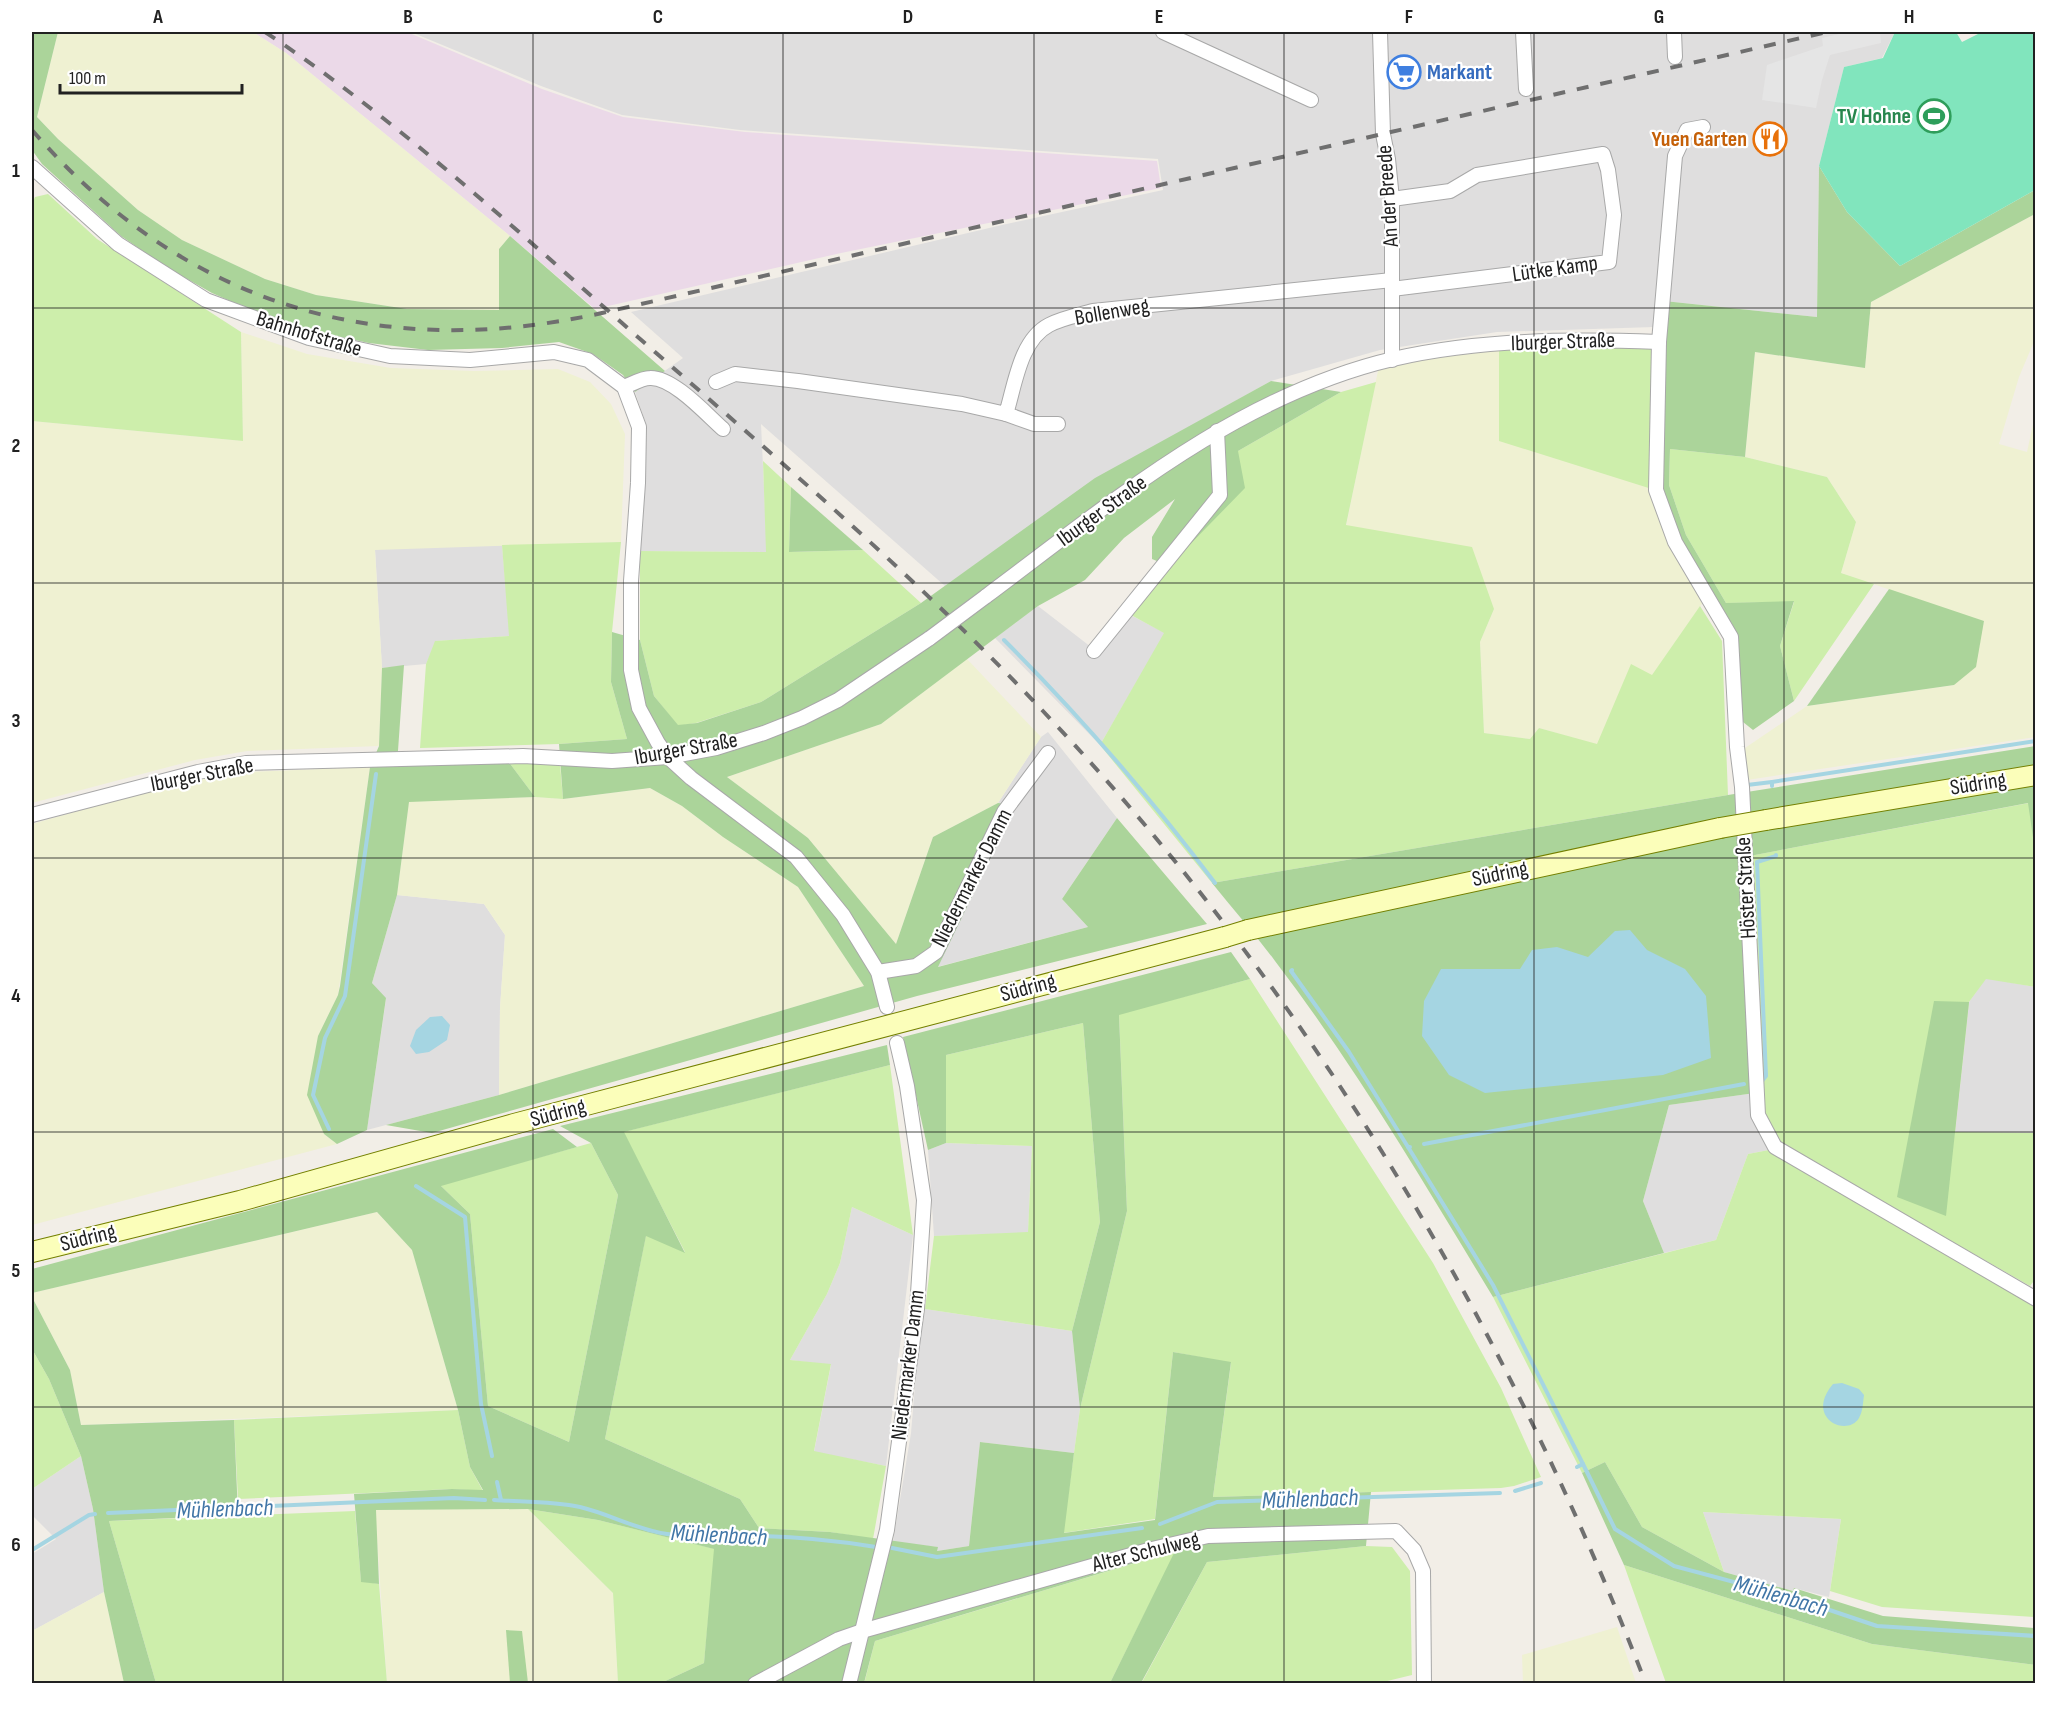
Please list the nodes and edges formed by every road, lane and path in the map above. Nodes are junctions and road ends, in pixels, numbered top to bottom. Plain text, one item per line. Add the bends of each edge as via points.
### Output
1 (1163, 32) edge
2 (1380, 32) edge
3 (1523, 32) edge
4 (1674, 32) edge
5 (1675, 57) dead end
6 (1526, 89) dead end
7 (1311, 100) dead end
8 (1703, 127) dead end
9 (32, 167) edge
10 (1392, 199) junction
11 (1392, 284) junction
12 (1659, 342) junction
13 (1392, 360) junction
14 (716, 382) dead end
15 (624, 387) junction
16 (1006, 414) junction
17 (1058, 424) dead end
18 (723, 429) dead end
19 (1216, 431) junction
20 (1094, 651) dead end
21 (1048, 753) dead end
22 (668, 757) junction
23 (2036, 775) edge
24 (32, 815) edge
25 (878, 972) junction
26 (887, 1007) dead end
27 (897, 1043) dead end
28 (32, 1252) edge
29 (2036, 1299) edge
30 (862, 1631) junction
31 (755, 1683) edge
32 (849, 1683) edge
33 (1424, 1683) edge

1 - 7 street
2 - 10 street, An der Breede via 1383,134
3 - 6 street
4 - 5 street
8 - 12 street via 1687,130 1675,156
9 - 15 street, Bahnhofstraße via 118,244 206,300 309,338 390,356 470,360 554,352 588,360
10 - 11 street, An der Breede
10 - 11 street, Lütke Kamp via 1450,191 1477,175 1603,154 1614,215 1609,262
11 - 13 street, An der Breede
11 - 16 street, Bollenweg via 1093,311 1049,325 1032,337
12 - 13 street, Iburger Straße via 1525,341
12 - 29 street, Höster Straße via 1656,490 1675,542 1731,637 1758,1115 1775,1147
13 - 19 street, Iburger Straße via 1290,394
14 - 16 street via 735,374 962,404
15 - 18 street via 648,378 662,379
15 - 22 street via 639,427 631,670 639,708
16 - 17 street via 1034,424
19 - 20 street via 1220,495
19 - 22 street, Iburger Straße, bridge via 838,700 764,734
21 - 25 street, Niedermarker Damm via 1004,812 936,952 916,966
22 - 24 street, Iburger Straße via 422,757 246,764 198,772
22 - 25 street via 796,857 843,915
23 - 28 main road, Südring, bridge via 1720,828 1248,930 514,1124 240,1201
25 - 26 street
27 - 30 street, Niedermarker Damm via 924,1200 917,1309 887,1530
30 - 31 street, Alter Schulweg
30 - 32 street, Niedermarker Damm
30 - 33 street, Alter Schulweg via 1208,1536 1396,1531 1414,1550 1424,1571

